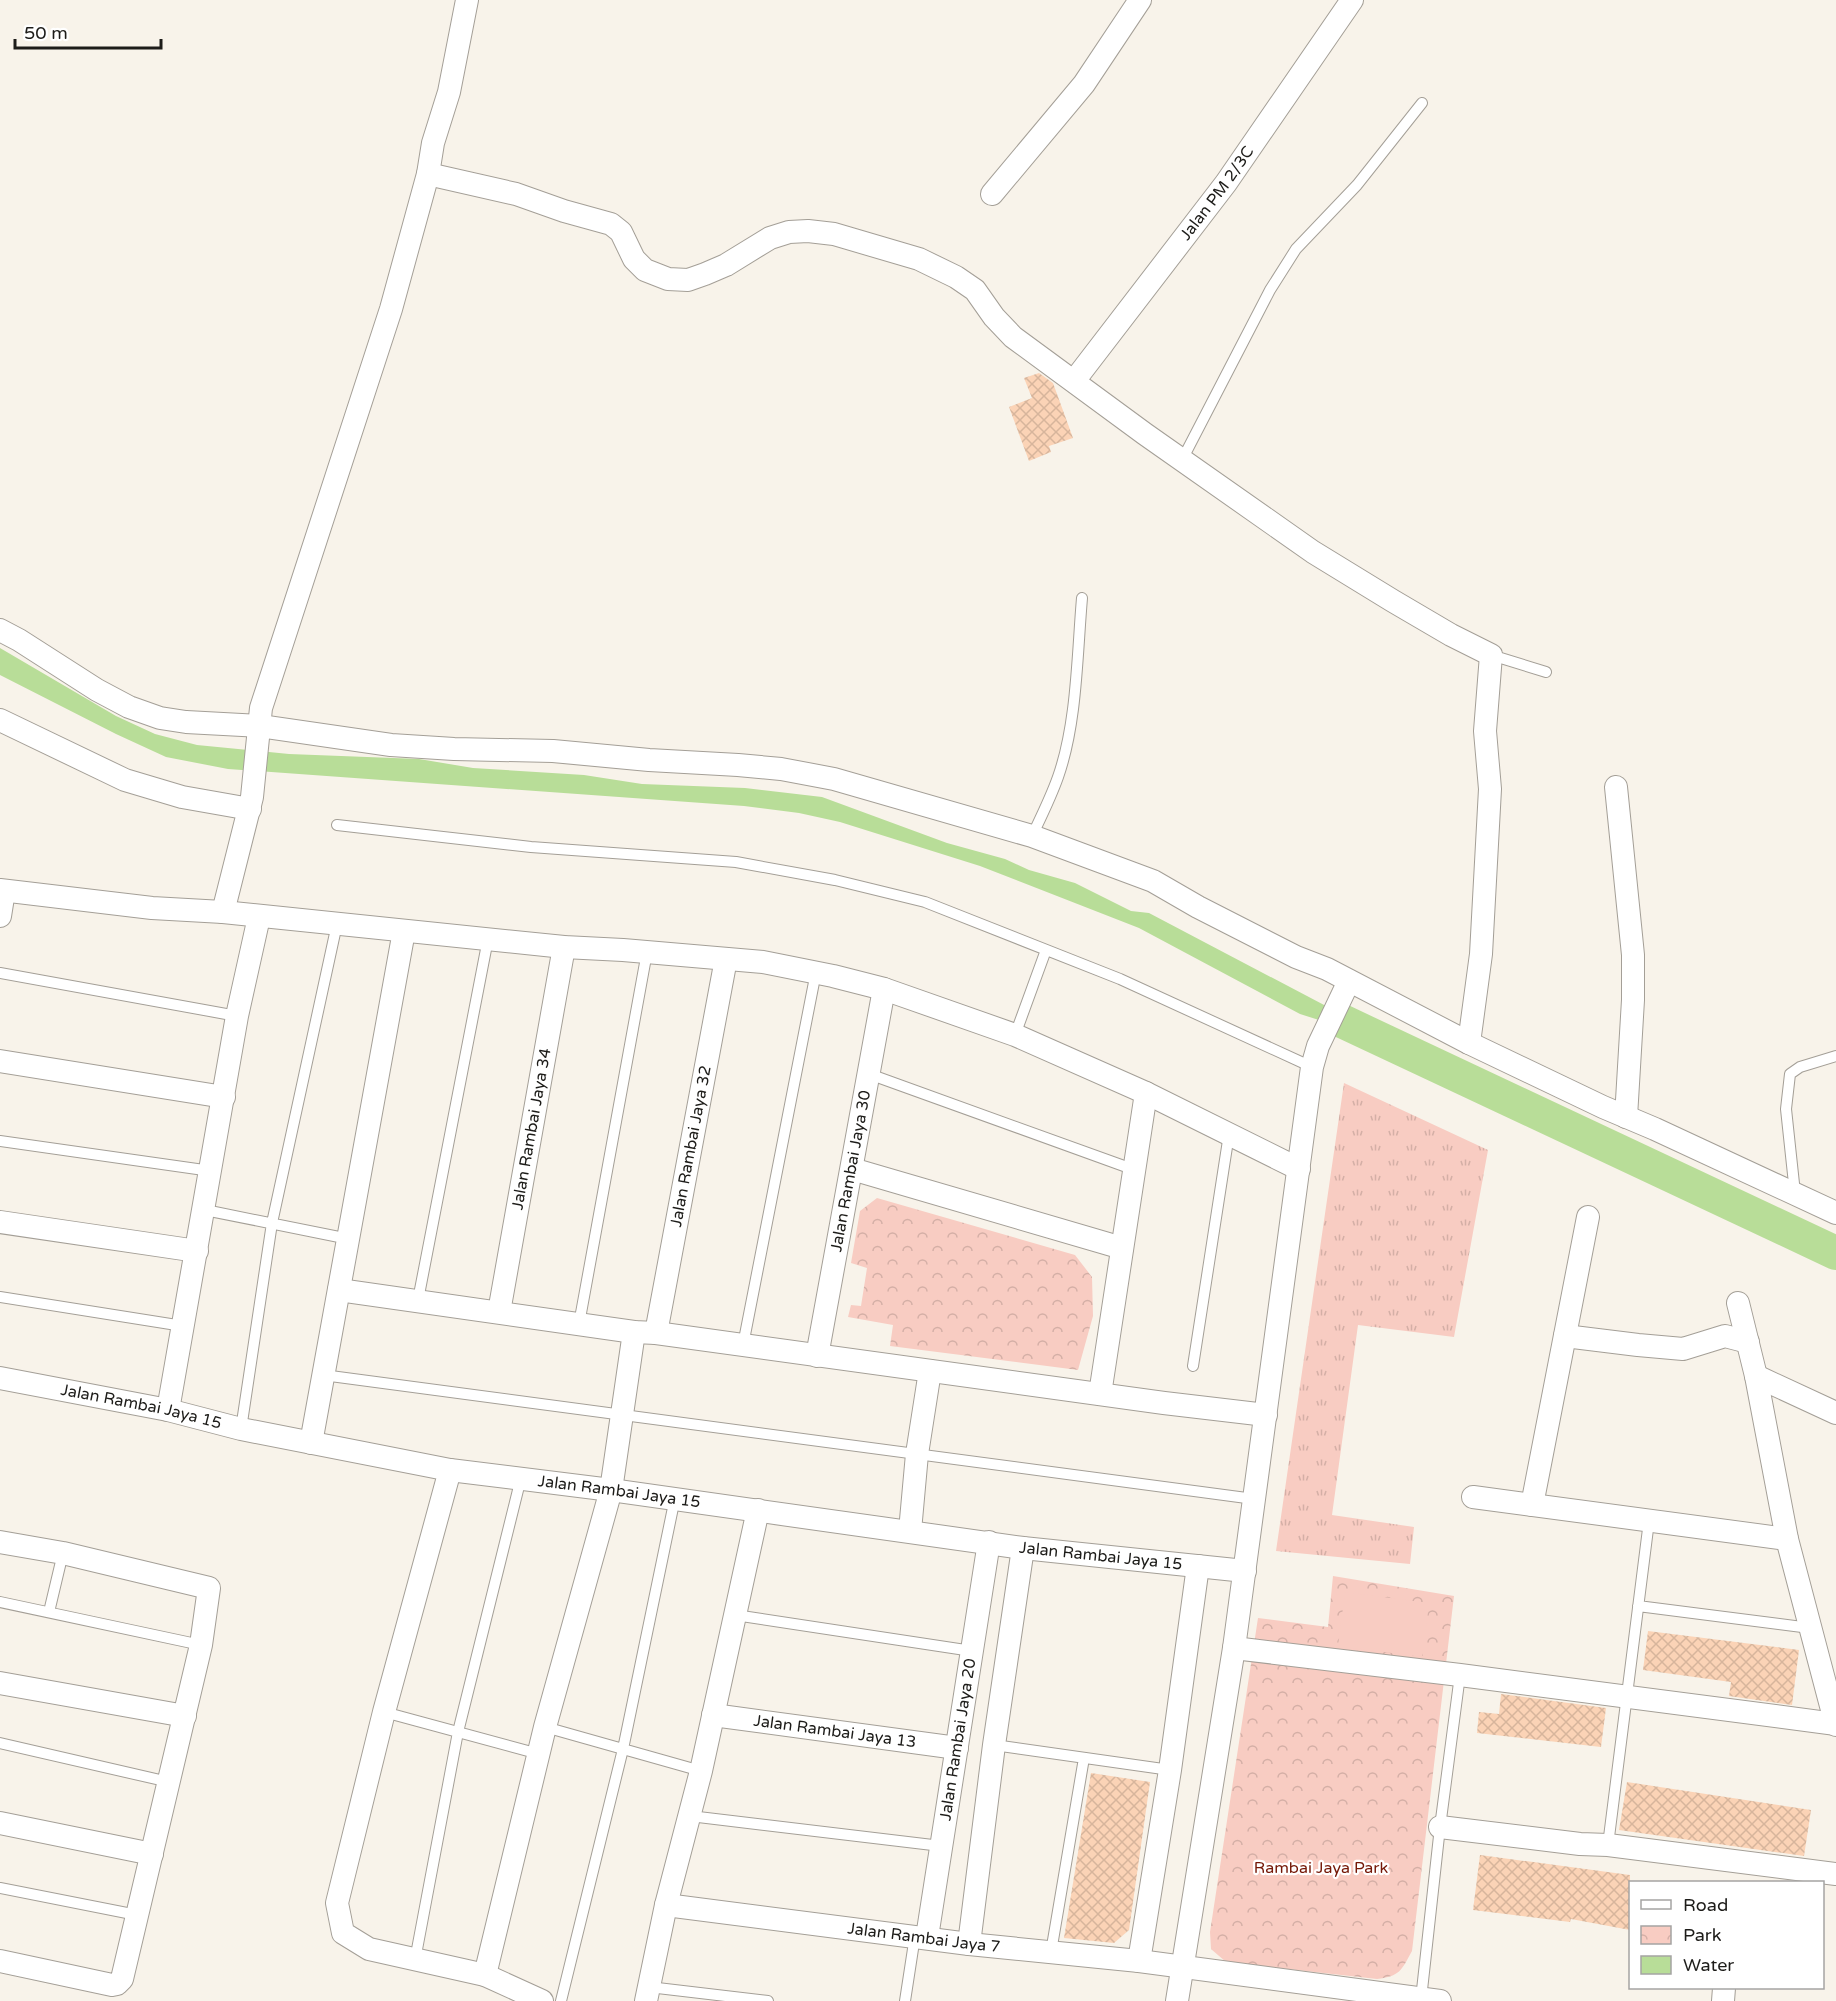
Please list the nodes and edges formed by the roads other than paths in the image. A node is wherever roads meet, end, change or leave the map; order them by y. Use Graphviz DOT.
graph roads {
  1 [pos="467,0"];
  2 [pos="1140,0"];
  3 [pos="1352,0"];
  4 [pos="1422,103"];
  5 [pos="428,174"];
  6 [pos="992,194"];
  7 [pos="1074,381"];
  8 [pos="1182,460"];
  9 [pos="1082,598"];
  10 [pos="0,630"];
  11 [pos="1491,654"];
  12 [pos="1546,672"];
  13 [pos="0,720"];
  14 [pos="259,735"];
  15 [pos="1616,788"];
  16 [pos="251,803"];
  17 [pos="338,825"];
  18 [pos="1032,837"];
  19 [pos="2,890"];
  20 [pos="223,912"];
  21 [pos="0,916"];
  22 [pos="259,917"];
  23 [pos="337,924"];
  24 [pos="404,931"];
  25 [pos="488,939"];
  26 [pos="564,947"];
  27 [pos="1046,950"];
  28 [pos="647,952"];
  29 [pos="726,959"];
  30 [pos="816,972"];
  31 [pos="0,973"];
  32 [pos="884,989"];
  33 [pos="1346,989"];
  34 [pos="237,1016"];
  35 [pos="1015,1035"];
  36 [pos="1469,1043"];
  37 [pos="1836,1056"];
  38 [pos="1315,1057"];
  39 [pos="0,1061"];
  40 [pos="869,1074"];
  41 [pos="1146,1093"];
  42 [pos="224,1097"];
  43 [pos="1626,1117"];
  44 [pos="1229,1134"];
  45 [pos="0,1141"];
  46 [pos="852,1169"];
  47 [pos="1299,1169"];
  48 [pos="1134,1170"];
  49 [pos="211,1171"];
  50 [pos="1795,1194"];
  51 [pos="205,1210"];
  52 [pos="1836,1213"];
  53 [pos="1588,1217"];
  54 [pos="0,1222"];
  55 [pos="272,1223"];
  56 [pos="349,1239"];
  57 [pos="1122,1248"];
  58 [pos="197,1251"];
  59 [pos="339,1290"];
  60 [pos="0,1296"];
  61 [pos="418,1300"];
  62 [pos="1738,1303"];
  63 [pos="499,1312"];
  64 [pos="579,1324"];
  65 [pos="183,1326"];
  66 [pos="645,1333"];
  67 [pos="1565,1336"];
  68 [pos="1748,1342"];
  69 [pos="743,1345"];
  70 [pos="818,1356"];
  71 [pos="1193,1366"];
  72 [pos="930,1371"];
  73 [pos="323,1376"];
  74 [pos="1756,1376"];
  75 [pos="0,1378"];
  76 [pos="1100,1394"];
  77 [pos="168,1410"];
  78 [pos="1836,1413"];
  79 [pos="623,1414"];
  80 [pos="1266,1415"];
  81 [pos="241,1429"];
  82 [pos="311,1443"];
  83 [pos="917,1454"];
  84 [pos="450,1470"];
  85 [pos="521,1478"];
  86 [pos="611,1490"];
  87 [pos="1473,1497"];
  88 [pos="675,1498"];
  89 [pos="1254,1499"];
  90 [pos="1532,1505"];
  91 [pos="758,1510"];
  92 [pos="1649,1521"];
  93 [pos="910,1532"];
  94 [pos="1787,1539"];
  95 [pos="0,1542"];
  96 [pos="989,1542"];
  97 [pos="1023,1548"];
  98 [pos="63,1553"];
  99 [pos="1198,1566"];
  100 [pos="1245,1571"];
  101 [pos="0,1602"];
  102 [pos="1638,1606"];
  103 [pos="49,1612"];
  104 [pos="735,1616"];
  105 [pos="1811,1628"];
  106 [pos="201,1645"];
  107 [pos="1234,1648"];
  108 [pos="972,1651"];
  109 [pos="1460,1675"];
  110 [pos="0,1683"];
  111 [pos="1626,1697"];
  112 [pos="384,1712"];
  113 [pos="713,1715"];
  114 [pos="185,1716"];
  115 [pos="1836,1725"];
  116 [pos="545,1727"];
  117 [pos="458,1732"];
  118 [pos="0,1743"];
  119 [pos="994,1745"];
  120 [pos="957,1748"];
  121 [pos="623,1749"];
  122 [pos="539,1754"];
  123 [pos="1084,1758"];
  124 [pos="1170,1770"];
  125 [pos="701,1771"];
  126 [pos="169,1782"];
  127 [pos="690,1816"];
  128 [pos="0,1823"];
  129 [pos="1440,1827"];
  130 [pos="1608,1845"];
  131 [pos="941,1846"];
  132 [pos="152,1854"];
  133 [pos="1740,1873"];
  134 [pos="1836,1874"];
  135 [pos="0,1888"];
  136 [pos="666,1905"];
  137 [pos="137,1915"];
  138 [pos="921,1936"];
  139 [pos="969,1944"];
  140 [pos="1051,1952"];
  141 [pos="415,1960"];
  142 [pos="0,1961"];
  143 [pos="1139,1961"];
  144 [pos="1182,1967"];
  145 [pos="485,1975"];
  146 [pos="647,1994"];
  147 [pos="1427,2000"];
  148 [pos="542,2001"];
  149 [pos="561,2001"];
  150 [pos="768,2001"];
  151 [pos="905,2001"];
  152 [pos="1177,2001"];
  1 -- 5 [label="street"];
  2 -- 6 [label="street"];
  3 -- 7 [label="street, Jalan PM 2/3C"];
  4 -- 8 [label="lane"];
  5 -- 7 [label="street"];
  5 -- 14 [label="street"];
  7 -- 8 [label="street"];
  8 -- 11 [label="street"];
  9 -- 18 [label="lane"];
  10 -- 14 [label="street"];
  11 -- 12 [label="lane"];
  11 -- 36 [label="street"];
  13 -- 16 [label="street"];
  14 -- 16 [label="street"];
  14 -- 18 [label="street"];
  15 -- 43 [label="street"];
  16 -- 20 [label="street"];
  17 -- 27 [label="lane"];
  18 -- 33 [label="street"];
  19 -- 20 [label="street"];
  19 -- 21 [label="street"];
  20 -- 22 [label="street"];
  22 -- 23 [label="street"];
  22 -- 34 [label="street"];
  23 -- 24 [label="street"];
  23 -- 55 [label="lane"];
  24 -- 25 [label="street"];
  24 -- 56 [label="street"];
  25 -- 26 [label="street"];
  25 -- 61 [label="lane"];
  26 -- 28 [label="street"];
  26 -- 63 [label="street, Jalan Rambai Jaya 34"];
  27 -- 35 [label="lane"];
  27 -- 38 [label="lane"];
  28 -- 29 [label="street"];
  28 -- 64 [label="lane"];
  29 -- 30 [label="street"];
  29 -- 66 [label="street, Jalan Rambai Jaya 32"];
  30 -- 32 [label="street"];
  30 -- 69 [label="lane"];
  31 -- 34 [label="lane"];
  32 -- 35 [label="street"];
  32 -- 40 [label="street, Jalan Rambai Jaya 30"];
  33 -- 36 [label="street"];
  33 -- 38 [label="street"];
  34 -- 42 [label="street"];
  35 -- 41 [label="street"];
  36 -- 43 [label="street"];
  37 -- 50 [label="lane"];
  38 -- 47 [label="street"];
  39 -- 42 [label="street"];
  40 -- 46 [label="street, Jalan Rambai Jaya 30"];
  40 -- 48 [label="lane"];
  41 -- 44 [label="street"];
  41 -- 48 [label="street"];
  42 -- 49 [label="street"];
  43 -- 50 [label="street"];
  44 -- 47 [label="street"];
  44 -- 71 [label="lane"];
  45 -- 49 [label="lane"];
  46 -- 57 [label="street"];
  46 -- 70 [label="street, Jalan Rambai Jaya 30"];
  47 -- 80 [label="street"];
  48 -- 57 [label="street"];
  49 -- 51 [label="street"];
  50 -- 52 [label="street"];
  51 -- 55 [label="lane"];
  51 -- 58 [label="street"];
  53 -- 67 [label="street"];
  54 -- 58 [label="street"];
  55 -- 56 [label="lane"];
  55 -- 81 [label="lane"];
  56 -- 59 [label="street"];
  57 -- 76 [label="street"];
  58 -- 65 [label="street"];
  59 -- 61 [label="street"];
  59 -- 73 [label="street"];
  60 -- 65 [label="lane"];
  61 -- 63 [label="street"];
  62 -- 68 [label="street"];
  63 -- 64 [label="street"];
  64 -- 66 [label="street"];
  65 -- 77 [label="street"];
  66 -- 69 [label="street"];
  66 -- 79 [label="street, Jalan Rambai Jaya 32"];
  67 -- 68 [label="street"];
  67 -- 90 [label="street"];
  68 -- 74 [label="street"];
  69 -- 70 [label="street"];
  70 -- 72 [label="street"];
  72 -- 76 [label="street"];
  72 -- 83 [label="street"];
  73 -- 79 [label="lane"];
  73 -- 82 [label="street"];
  74 -- 78 [label="street"];
  74 -- 94 [label="street"];
  75 -- 77 [label="street, Jalan Rambai Jaya 15"];
  76 -- 80 [label="street"];
  77 -- 81 [label="street, Jalan Rambai Jaya 15"];
  79 -- 83 [label="lane"];
  79 -- 86 [label="street, Jalan Rambai Jaya 32"];
  80 -- 89 [label="street"];
  81 -- 82 [label="street, Jalan Rambai Jaya 15"];
  82 -- 84 [label="street, Jalan Rambai Jaya 15"];
  83 -- 89 [label="lane"];
  83 -- 93 [label="street"];
  84 -- 85 [label="street, Jalan Rambai Jaya 15"];
  84 -- 112 [label="street"];
  85 -- 86 [label="street, Jalan Rambai Jaya 15"];
  85 -- 117 [label="lane"];
  86 -- 88 [label="street, Jalan Rambai Jaya 15"];
  86 -- 116 [label="street, Jalan Rambai Jaya 32"];
  87 -- 90 [label="street"];
  88 -- 91 [label="street, Jalan Rambai Jaya 15"];
  88 -- 121 [label="lane"];
  89 -- 100 [label="street"];
  90 -- 92 [label="street"];
  91 -- 93 [label="street, Jalan Rambai Jaya 15"];
  91 -- 104 [label="street"];
  92 -- 94 [label="street"];
  92 -- 102 [label="lane"];
  93 -- 96 [label="street, Jalan Rambai Jaya 15"];
  94 -- 105 [label="street"];
  95 -- 98 [label="street"];
  96 -- 97 [label="street, Jalan Rambai Jaya 15"];
  96 -- 108 [label="street, Jalan Rambai Jaya 20"];
  97 -- 99 [label="street, Jalan Rambai Jaya 15"];
  97 -- 119 [label="street"];
  98 -- 103 [label="lane"];
  98 -- 106 [label="street"];
  99 -- 100 [label="street, Jalan Rambai Jaya 15"];
  99 -- 124 [label="street"];
  100 -- 107 [label="street"];
  101 -- 103 [label="lane"];
  102 -- 105 [label="lane"];
  102 -- 111 [label="lane"];
  103 -- 106 [label="lane"];
  104 -- 108 [label="lane"];
  104 -- 113 [label="street"];
  105 -- 115 [label="street"];
  106 -- 114 [label="street"];
  107 -- 109 [label="street"];
  107 -- 144 [label="street"];
  108 -- 120 [label="street, Jalan Rambai Jaya 20"];
  109 -- 111 [label="street"];
  109 -- 129 [label="lane"];
  110 -- 114 [label="street"];
  111 -- 115 [label="street"];
  111 -- 130 [label="lane"];
  112 -- 117 [label="lane"];
  112 -- 141 [label="street"];
  113 -- 120 [label="street, Jalan Rambai Jaya 13"];
  113 -- 125 [label="street"];
  114 -- 126 [label="street"];
  116 -- 121 [label="lane"];
  116 -- 122 [label="street, Jalan Rambai Jaya 32"];
  117 -- 122 [label="lane"];
  117 -- 141 [label="lane"];
  118 -- 126 [label="lane"];
  119 -- 123 [label="lane"];
  119 -- 139 [label="street"];
  120 -- 131 [label="street, Jalan Rambai Jaya 20"];
  121 -- 125 [label="lane"];
  121 -- 149 [label="lane"];
  122 -- 145 [label="street, Jalan Rambai Jaya 32"];
  123 -- 124 [label="lane"];
  123 -- 140 [label="lane"];
  124 -- 143 [label="street"];
  125 -- 127 [label="street"];
  126 -- 132 [label="street"];
  127 -- 131 [label="lane"];
  127 -- 136 [label="street"];
  128 -- 132 [label="street"];
  129 -- 130 [label="street"];
  129 -- 147 [label="lane"];
  130 -- 133 [label="street"];
  131 -- 138 [label="street, Jalan Rambai Jaya 20"];
  132 -- 137 [label="street"];
  133 -- 134 [label="street"];
  135 -- 137 [label="lane"];
  136 -- 138 [label="street, Jalan Rambai Jaya 7"];
  136 -- 146 [label="street"];
  137 -- 142 [label="street"];
  138 -- 139 [label="street, Jalan Rambai Jaya 7"];
  138 -- 151 [label="lane"];
  139 -- 140 [label="street, Jalan Rambai Jaya 7"];
  140 -- 143 [label="street, Jalan Rambai Jaya 7"];
  141 -- 145 [label="street"];
  143 -- 144 [label="street, Jalan Rambai Jaya 7"];
  144 -- 147 [label="street, Jalan Rambai Jaya 7"];
  144 -- 152 [label="street"];
  145 -- 148 [label="street"];
  146 -- 150 [label="lane"];
}
